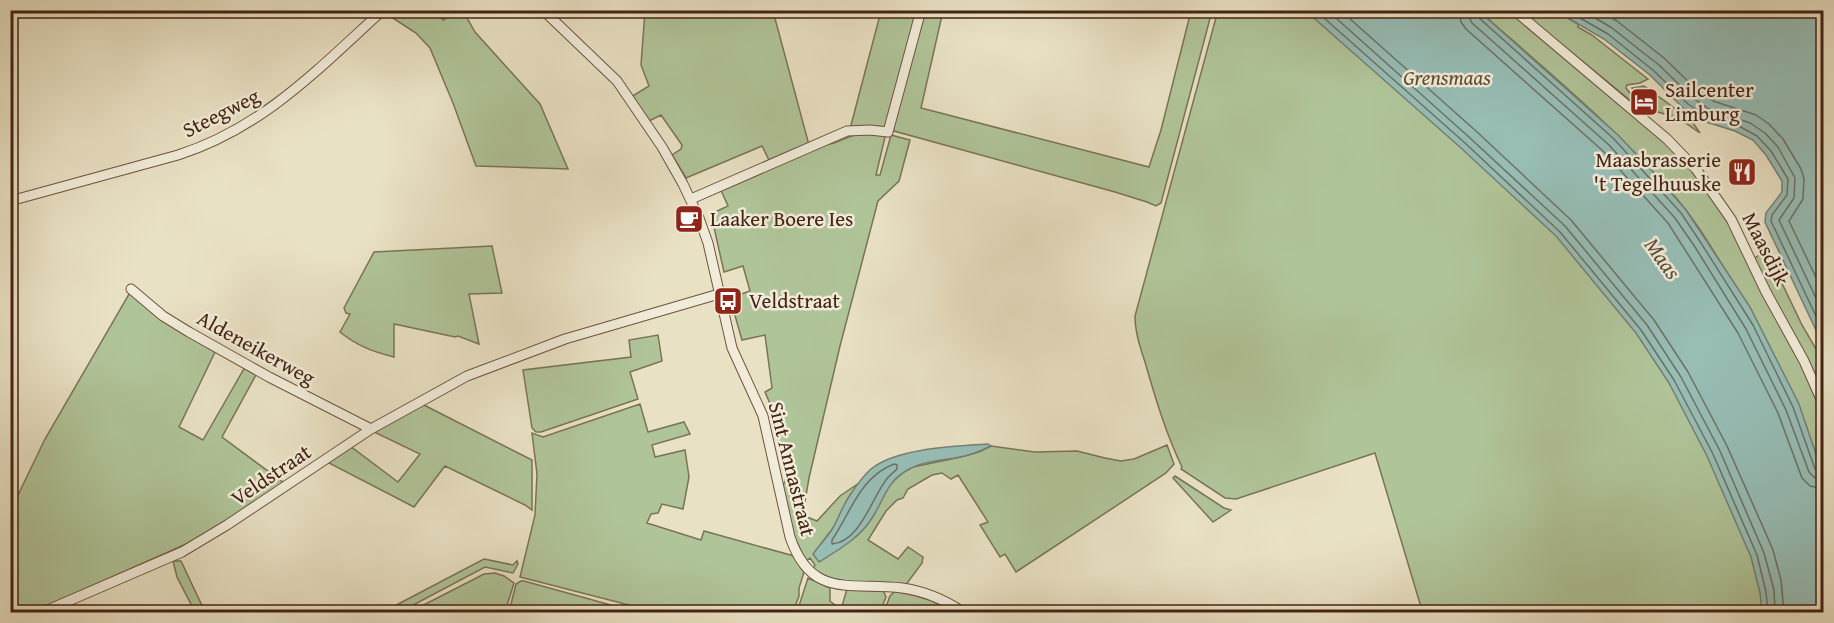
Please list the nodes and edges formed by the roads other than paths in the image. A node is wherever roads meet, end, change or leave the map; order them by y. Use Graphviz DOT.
graph roads {
  1 [pos="383,10"];
  2 [pos="543,10"];
  3 [pos="921,10"];
  4 [pos="1514,10"];
  5 [pos="691,199"];
  6 [pos="10,201"];
  7 [pos="131,289"];
  8 [pos="719,294"];
  9 [pos="1824,405"];
  10 [pos="371,429"];
  11 [pos="43,612"];
  12 [pos="963,612"];
  1 -- 6 [label="street, Steegweg"];
  2 -- 5 [label="street, Sint Annastraat"];
  3 -- 5 [label="street"];
  4 -- 9 [label="street, Maasdijk"];
  5 -- 8 [label="street, Sint Annastraat"];
  7 -- 10 [label="street, Aldeneikerweg"];
  8 -- 10 [label="street, Veldstraat"];
  8 -- 12 [label="street, Sint Annastraat"];
  10 -- 11 [label="street, Veldstraat"];
}
